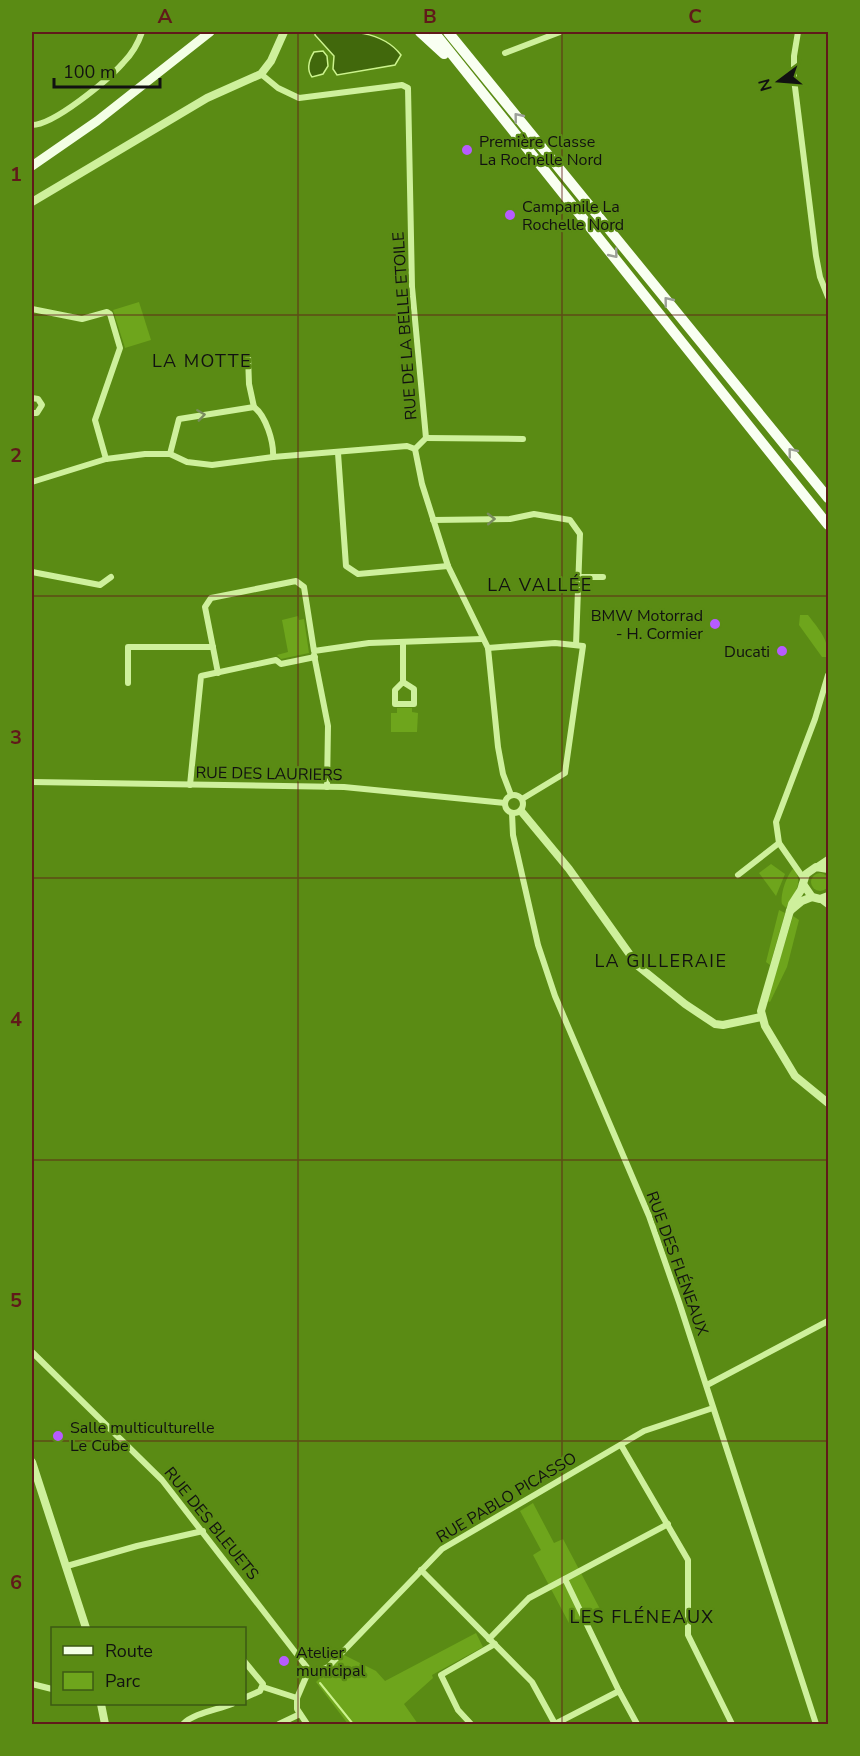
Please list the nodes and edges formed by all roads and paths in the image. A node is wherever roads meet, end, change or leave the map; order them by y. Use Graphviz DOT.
graph roads {
  1 [pos="142,32"];
  2 [pos="208,32"];
  3 [pos="278,32"];
  4 [pos="284,32"];
  5 [pos="420,32"];
  6 [pos="434,32"];
  7 [pos="448,32"];
  8 [pos="458,32"];
  9 [pos="560,32"];
  10 [pos="798,32"];
  11 [pos="276,52"];
  12 [pos="505,53"];
  13 [pos="261,74"];
  14 [pos="497,92"];
  15 [pos="484,95"];
  16 [pos="32,125"];
  17 [pos="32,166"];
  18 [pos="32,202"];
  19 [pos="828,297"];
  20 [pos="651,300"];
  21 [pos="32,309"];
  22 [pos="248,356"];
  23 [pos="32,398"];
  24 [pos="254,407"];
  25 [pos="32,413"];
  26 [pos="426,438"];
  27 [pos="523,439"];
  28 [pos="415,449"];
  29 [pos="338,453"];
  30 [pos="170,454"];
  31 [pos="273,457"];
  32 [pos="106,459"];
  33 [pos="32,482"];
  34 [pos="828,498"];
  35 [pos="828,514"];
  36 [pos="433,520"];
  37 [pos="828,525"];
  38 [pos="448,566"];
  39 [pos="32,572"];
  40 [pos="111,577"];
  41 [pos="579,577"];
  42 [pos="603,577"];
  43 [pos="482,639"];
  44 [pos="403,643"];
  45 [pos="576,645"];
  46 [pos="213,647"];
  47 [pos="488,648"];
  48 [pos="314,654"];
  49 [pos="218,673"];
  50 [pos="828,675"];
  51 [pos="128,682"];
  52 [pos="403,682"];
  53 [pos="32,782"];
  54 [pos="190,785"];
  55 [pos="327,786"];
  56 [pos="511,795"];
  57 [pos="522,799"];
  58 [pos="505,803"];
  59 [pos="521,810"];
  60 [pos="512,813"];
  61 [pos="780,843"];
  62 [pos="828,860"];
  63 [pos="795,862"];
  64 [pos="815,867"];
  65 [pos="828,869"];
  66 [pos="738,874"];
  67 [pos="804,881"];
  68 [pos="828,896"];
  69 [pos="816,898"];
  70 [pos="828,905"];
  71 [pos="789,912"];
  72 [pos="761,1017"];
  73 [pos="828,1102"];
  74 [pos="828,1321"];
  75 [pos="32,1352"];
  76 [pos="707,1385"];
  77 [pos="713,1408"];
  78 [pos="621,1445"];
  79 [pos="32,1462"];
  80 [pos="668,1524"];
  81 [pos="203,1531"];
  82 [pos="67,1566"];
  83 [pos="421,1569"];
  84 [pos="565,1579"];
  85 [pos="85,1627"];
  86 [pos="489,1639"];
  87 [pos="495,1644"];
  88 [pos="246,1663"];
  89 [pos="309,1670"];
  90 [pos="32,1684"];
  91 [pos="263,1687"];
  92 [pos="51,1689"];
  93 [pos="619,1691"];
  94 [pos="246,1697"];
  95 [pos="297,1698"];
  96 [pos="101,1705"];
  97 [pos="230,1705"];
  98 [pos="300,1714"];
  99 [pos="105,1725"];
  100 [pos="183,1725"];
  101 [pos="279,1725"];
  102 [pos="307,1725"];
  103 [pos="471,1725"];
  104 [pos="555,1725"];
  105 [pos="637,1725"];
  106 [pos="732,1725"];
  107 [pos="816,1725"];
  1 -- 16 [label="street"];
  2 -- 17 [label="main road"];
  3 -- 11 [label="street"];
  4 -- 11 [label="street"];
  5 -- 15 [label="highway"];
  6 -- 15 [label="highway"];
  7 -- 14 [label="highway"];
  8 -- 14 [label="highway"];
  9 -- 12 [label="street"];
  10 -- 19 [label="street"];
  11 -- 13 [label="street"];
  13 -- 18 [label="street"];
  13 -- 26 [label="street, RUE DE LA BELLE ETOILE"];
  34 -- 14 [label="highway, one-way"];
  15 -- 20 [label="highway, one-way"];
  20 -- 35 [label="highway"];
  20 -- 37 [label="highway"];
  21 -- 32 [label="street"];
  22 -- 24 [label="street"];
  23 -- 25 [label="street"];
  30 -- 24 [label="street, one-way"];
  24 -- 31 [label="street"];
  26 -- 27 [label="street"];
  26 -- 28 [label="street, RUE DE LA BELLE ETOILE"];
  28 -- 29 [label="street"];
  28 -- 36 [label="street"];
  29 -- 31 [label="street"];
  29 -- 38 [label="street"];
  30 -- 31 [label="street"];
  30 -- 32 [label="street"];
  32 -- 33 [label="street"];
  36 -- 38 [label="street"];
  36 -- 41 [label="street, one-way"];
  38 -- 43 [label="street"];
  39 -- 40 [label="street"];
  41 -- 42 [label="street"];
  41 -- 45 [label="street"];
  43 -- 44 [label="street"];
  43 -- 47 [label="street"];
  44 -- 48 [label="street"];
  44 -- 52 [label="street"];
  45 -- 47 [label="street"];
  45 -- 57 [label="street"];
  46 -- 48 [label="street"];
  46 -- 49 [label="street"];
  46 -- 51 [label="street"];
  47 -- 56 [label="street"];
  48 -- 49 [label="street"];
  48 -- 55 [label="street"];
  49 -- 54 [label="street"];
  50 -- 61 [label="street"];
  53 -- 54 [label="street, RUE DES LAURIERS"];
  54 -- 55 [label="street, RUE DES LAURIERS"];
  55 -- 58 [label="street, RUE DES LAURIERS"];
  56 -- 57 [label="street"];
  56 -- 58 [label="street"];
  57 -- 59 [label="street"];
  58 -- 60 [label="street"];
  59 -- 60 [label="street"];
  59 -- 72 [label="street"];
  60 -- 76 [label="street, RUE DES FLÉNEAUX"];
  61 -- 63 [label="street"];
  61 -- 66 [label="street"];
  62 -- 64 [label="street"];
  63 -- 64 [label="street"];
  63 -- 67 [label="street"];
  64 -- 65 [label="street"];
  64 -- 67 [label="street"];
  67 -- 69 [label="street"];
  67 -- 71 [label="street"];
  68 -- 69 [label="street"];
  69 -- 70 [label="street"];
  69 -- 71 [label="street"];
  71 -- 72 [label="street"];
  72 -- 73 [label="street"];
  74 -- 76 [label="street"];
  75 -- 81 [label="street, RUE DES BLEUETS"];
  76 -- 77 [label="street, RUE DES FLÉNEAUX"];
  77 -- 78 [label="street, RUE PABLO PICASSO"];
  77 -- 107 [label="street, RUE DES FLÉNEAUX"];
  78 -- 80 [label="street"];
  78 -- 83 [label="street, RUE PABLO PICASSO"];
  79 -- 82 [label="street"];
  80 -- 84 [label="street"];
  80 -- 106 [label="street"];
  81 -- 82 [label="street"];
  81 -- 89 [label="street, RUE DES BLEUETS"];
  82 -- 85 [label="street"];
  83 -- 86 [label="street"];
  83 -- 89 [label="street, RUE PABLO PICASSO"];
  84 -- 86 [label="street"];
  84 -- 93 [label="street"];
  86 -- 87 [label="street"];
  87 -- 103 [label="street"];
  87 -- 104 [label="street"];
  88 -- 91 [label="street"];
  89 -- 95 [label="street"];
  90 -- 92 [label="street"];
  91 -- 94 [label="street"];
  91 -- 95 [label="street"];
  93 -- 104 [label="street"];
  93 -- 105 [label="street"];
  95 -- 98 [label="street"];
  96 -- 99 [label="street"];
  97 -- 100 [label="street"];
  98 -- 101 [label="street"];
  98 -- 102 [label="street"];
}
